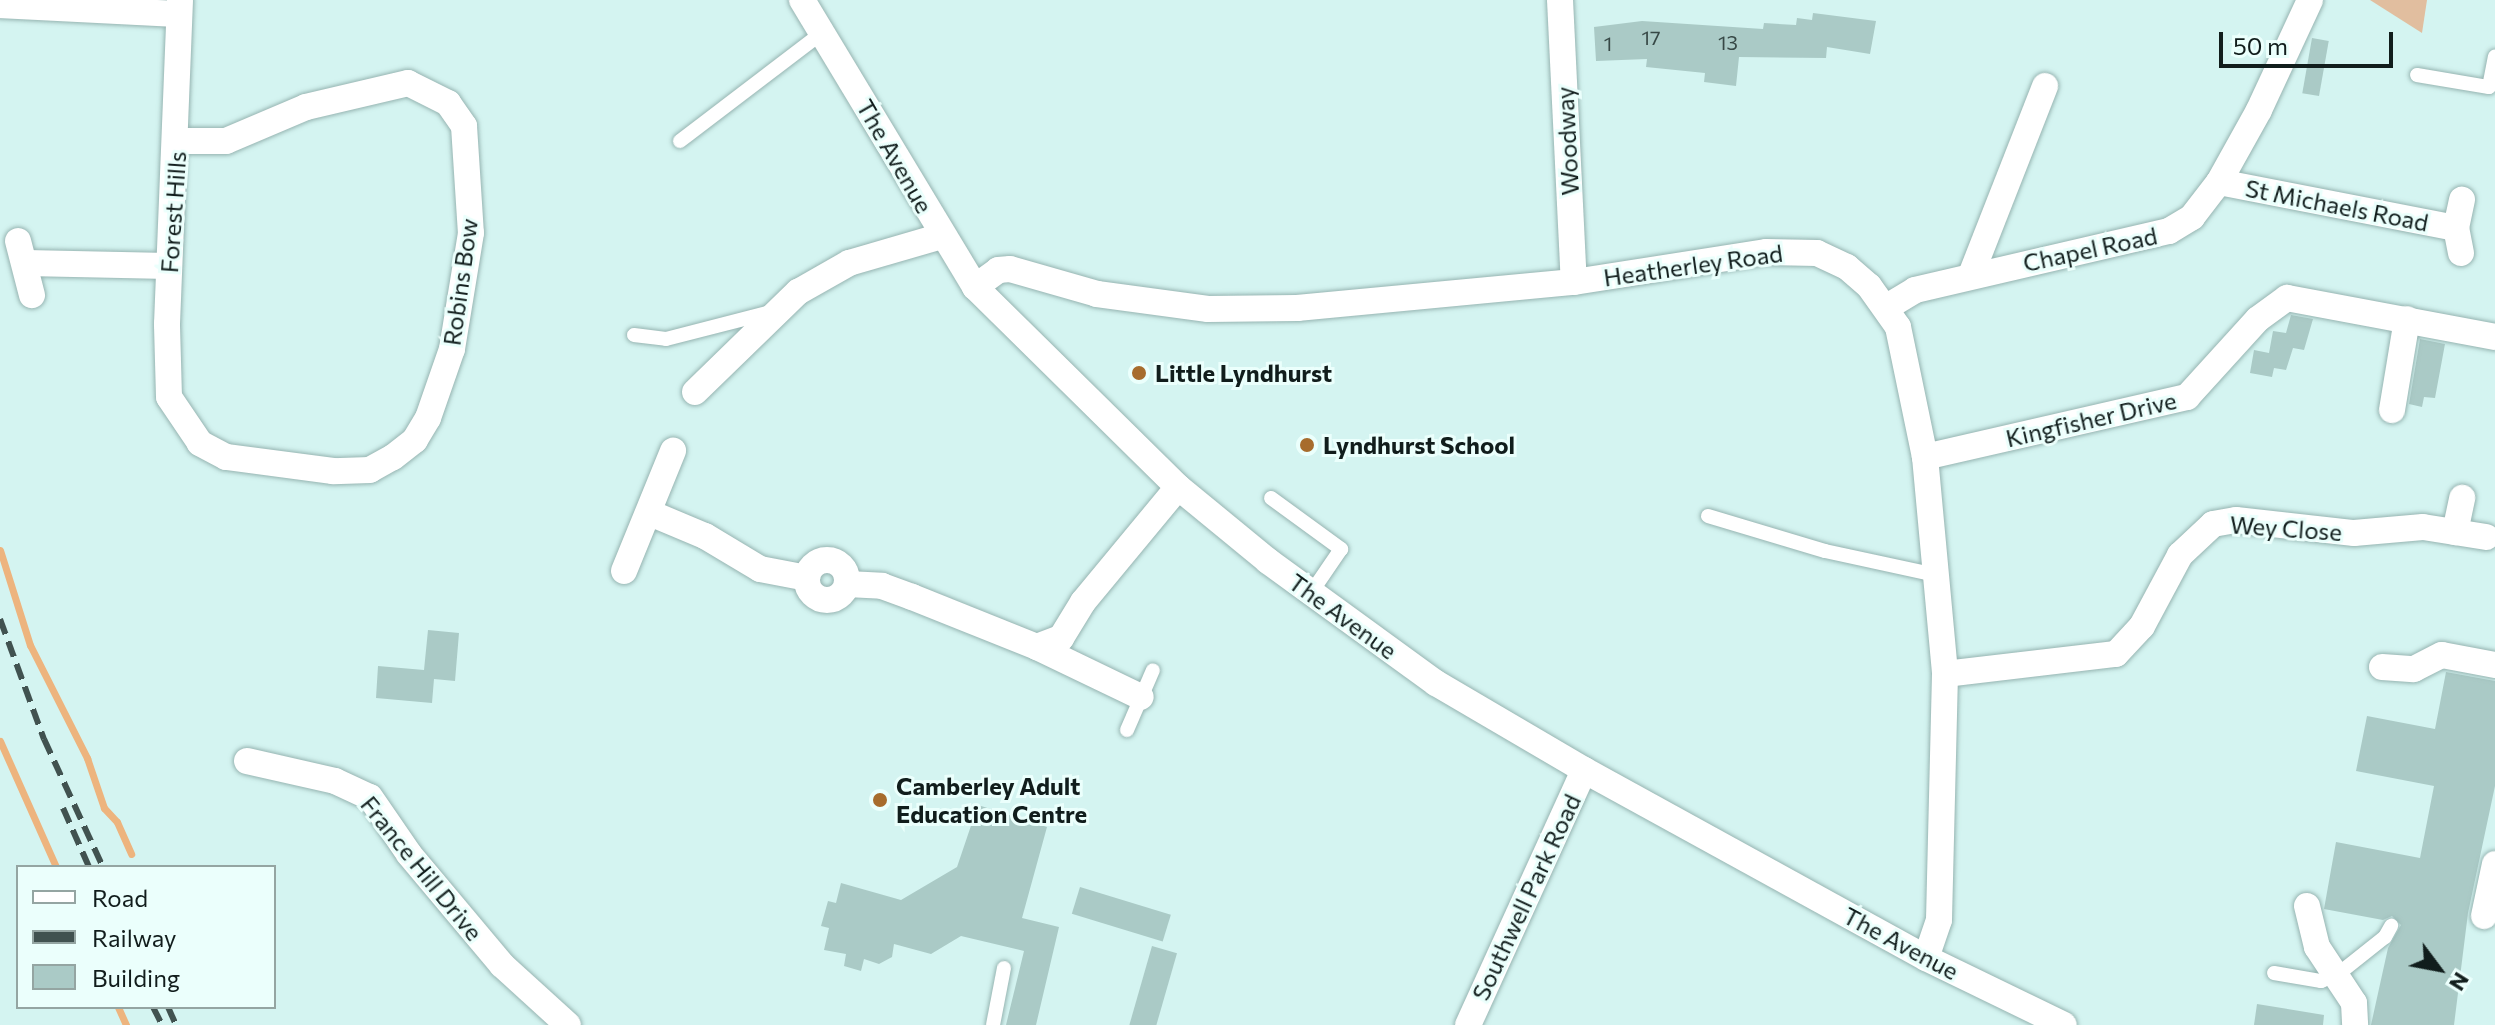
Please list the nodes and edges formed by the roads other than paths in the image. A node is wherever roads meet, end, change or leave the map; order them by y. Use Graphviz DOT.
graph roads {
  1 [pos="802,0"];
  2 [pos="1560,0"];
  3 [pos="2310,0"];
  4 [pos="0,5"];
  5 [pos="179,7"];
  6 [pos="823,32"];
  7 [pos="2495,57"];
  8 [pos="2417,75"];
  9 [pos="2045,86"];
  10 [pos="178,141"];
  11 [pos="680,141"];
  12 [pos="2219,182"];
  13 [pos="2462,200"];
  14 [pos="942,236"];
  15 [pos="169,266"];
  16 [pos="1971,275"];
  17 [pos="1574,282"];
  18 [pos="975,287"];
  19 [pos="32,295"];
  20 [pos="1887,307"];
  21 [pos="775,311"];
  22 [pos="2407,319"];
  23 [pos="634,335"];
  24 [pos="2495,337"];
  25 [pos="695,392"];
  26 [pos="2392,410"];
  27 [pos="183,420"];
  28 [pos="673,451"];
  29 [pos="1925,457"];
  30 [pos="1178,487"];
  31 [pos="1271,498"];
  32 [pos="2462,498"];
  33 [pos="650,513"];
  34 [pos="1708,516"];
  35 [pos="2455,532"];
  36 [pos="2486,537"];
  37 [pos="624,571"];
  38 [pos="1936,575"];
  39 [pos="1311,593"];
  40 [pos="1037,647"];
  41 [pos="2495,665"];
  42 [pos="2382,667"];
  43 [pos="1153,670"];
  44 [pos="1945,674"];
  45 [pos="1141,697"];
  46 [pos="1127,730"];
  47 [pos="247,761"];
  48 [pos="1584,770"];
  49 [pos="2495,864"];
  50 [pos="2307,906"];
  51 [pos="2484,916"];
  52 [pos="2391,926"];
  53 [pos="1926,958"];
  54 [pos="1004,968"];
  55 [pos="2274,973"];
  56 [pos="2337,975"];
  57 [pos="568,1025"];
  58 [pos="993,1025"];
  59 [pos="1468,1025"];
  60 [pos="2064,1025"];
  61 [pos="2355,1025"];
  1 -- 6 [label="street, The Avenue"];
  2 -- 17 [label="street, Woodway"];
  3 -- 12 [label="street, Chapel Road"];
  4 -- 5 [label="street"];
  5 -- 10 [label="street, Forest Hills"];
  6 -- 11 [label="lane"];
  6 -- 14 [label="street, The Avenue"];
  7 -- 8 [label="lane"];
  9 -- 16 [label="street"];
  10 -- 15 [label="street, Forest Hills"];
  10 -- 27 [label="street, Robins Bow"];
  12 -- 13 [label="street, St Michaels Road"];
  12 -- 16 [label="street, Chapel Road"];
  14 -- 18 [label="street, The Avenue"];
  14 -- 21 [label="street"];
  15 -- 19 [label="street"];
  15 -- 27 [label="street, Forest Hills"];
  16 -- 20 [label="street, Chapel Road"];
  17 -- 18 [label="street, Heatherley Road"];
  17 -- 20 [label="street, Heatherley Road"];
  18 -- 30 [label="street, The Avenue"];
  20 -- 29 [label="street, Heatherley Road"];
  21 -- 23 [label="lane"];
  21 -- 25 [label="street"];
  22 -- 24 [label="street, Kingfisher Drive"];
  22 -- 26 [label="street"];
  22 -- 29 [label="street, Kingfisher Drive"];
  28 -- 33 [label="street"];
  29 -- 38 [label="street, Heatherley Road"];
  30 -- 39 [label="street, The Avenue"];
  30 -- 40 [label="street"];
  31 -- 39 [label="lane"];
  32 -- 35 [label="street"];
  33 -- 37 [label="street"];
  33 -- 40 [label="street"];
  34 -- 38 [label="lane"];
  35 -- 36 [label="street, Wey Close"];
  35 -- 44 [label="street, Wey Close"];
  38 -- 44 [label="street, Heatherley Road"];
  39 -- 48 [label="street, The Avenue"];
  40 -- 45 [label="street"];
  41 -- 42 [label="street"];
  43 -- 45 [label="lane"];
  44 -- 53 [label="street, Heatherley Road"];
  45 -- 46 [label="lane"];
  47 -- 57 [label="street, France Hill Drive"];
  48 -- 53 [label="street, The Avenue"];
  48 -- 59 [label="street, Southwell Park Road"];
  49 -- 51 [label="street"];
  50 -- 56 [label="street"];
  52 -- 56 [label="lane"];
  53 -- 60 [label="street, The Avenue"];
  54 -- 58 [label="lane"];
  55 -- 56 [label="lane"];
  56 -- 61 [label="street"];
}
